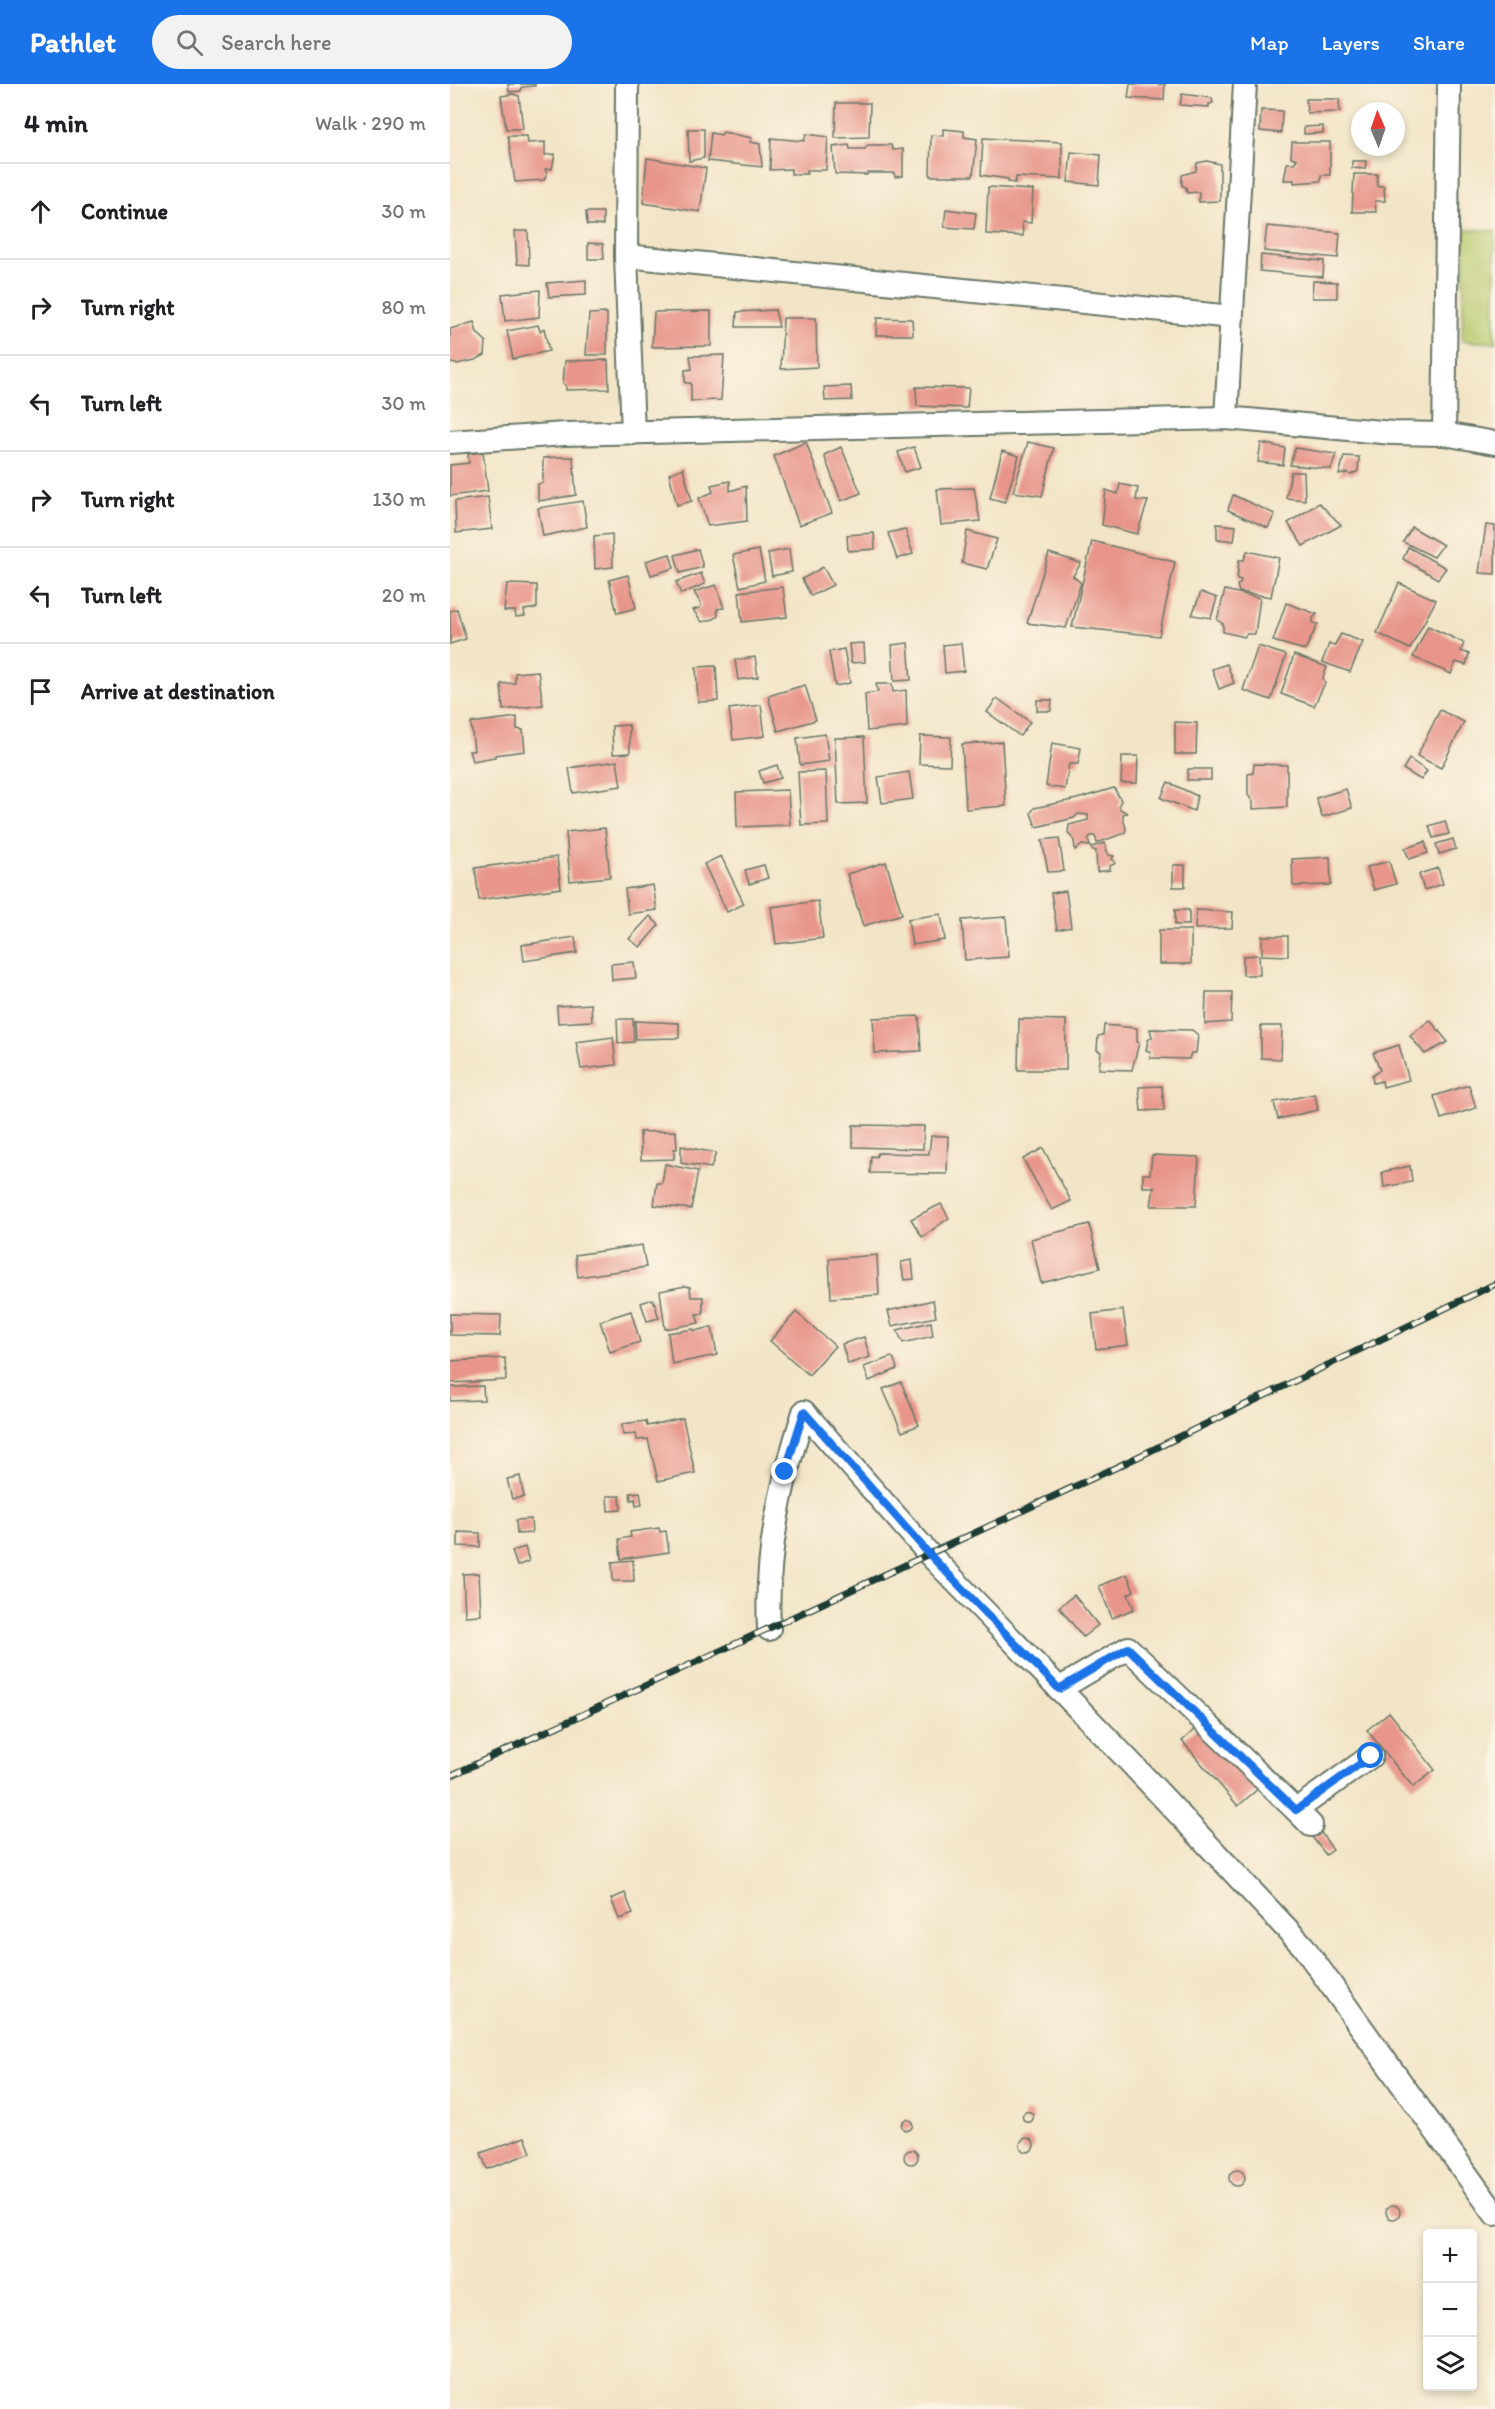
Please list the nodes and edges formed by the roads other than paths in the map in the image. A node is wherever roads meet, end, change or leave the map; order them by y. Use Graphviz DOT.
graph roads {
  1 [pos="627,84"];
  2 [pos="1245,84"];
  3 [pos="1449,84"];
  4 [pos="626,256"];
  5 [pos="1232,317"];
  6 [pos="1226,418"];
  7 [pos="633,433"];
  8 [pos="1444,434"];
  9 [pos="450,442"];
  10 [pos="1495,442"];
  11 [pos="769,1629"];
  12 [pos="1059,1689"];
  13 [pos="1371,1756"];
  14 [pos="1495,2214"];
  1 -- 4 [label="street"];
  2 -- 5 [label="street"];
  3 -- 8 [label="street"];
  4 -- 5 [label="street"];
  4 -- 7 [label="street"];
  5 -- 6 [label="street"];
  6 -- 7 [label="street"];
  6 -- 8 [label="street"];
  7 -- 9 [label="street"];
  8 -- 10 [label="street"];
  11 -- 12 [label="street"];
  12 -- 13 [label="street"];
  12 -- 14 [label="street"];
}
